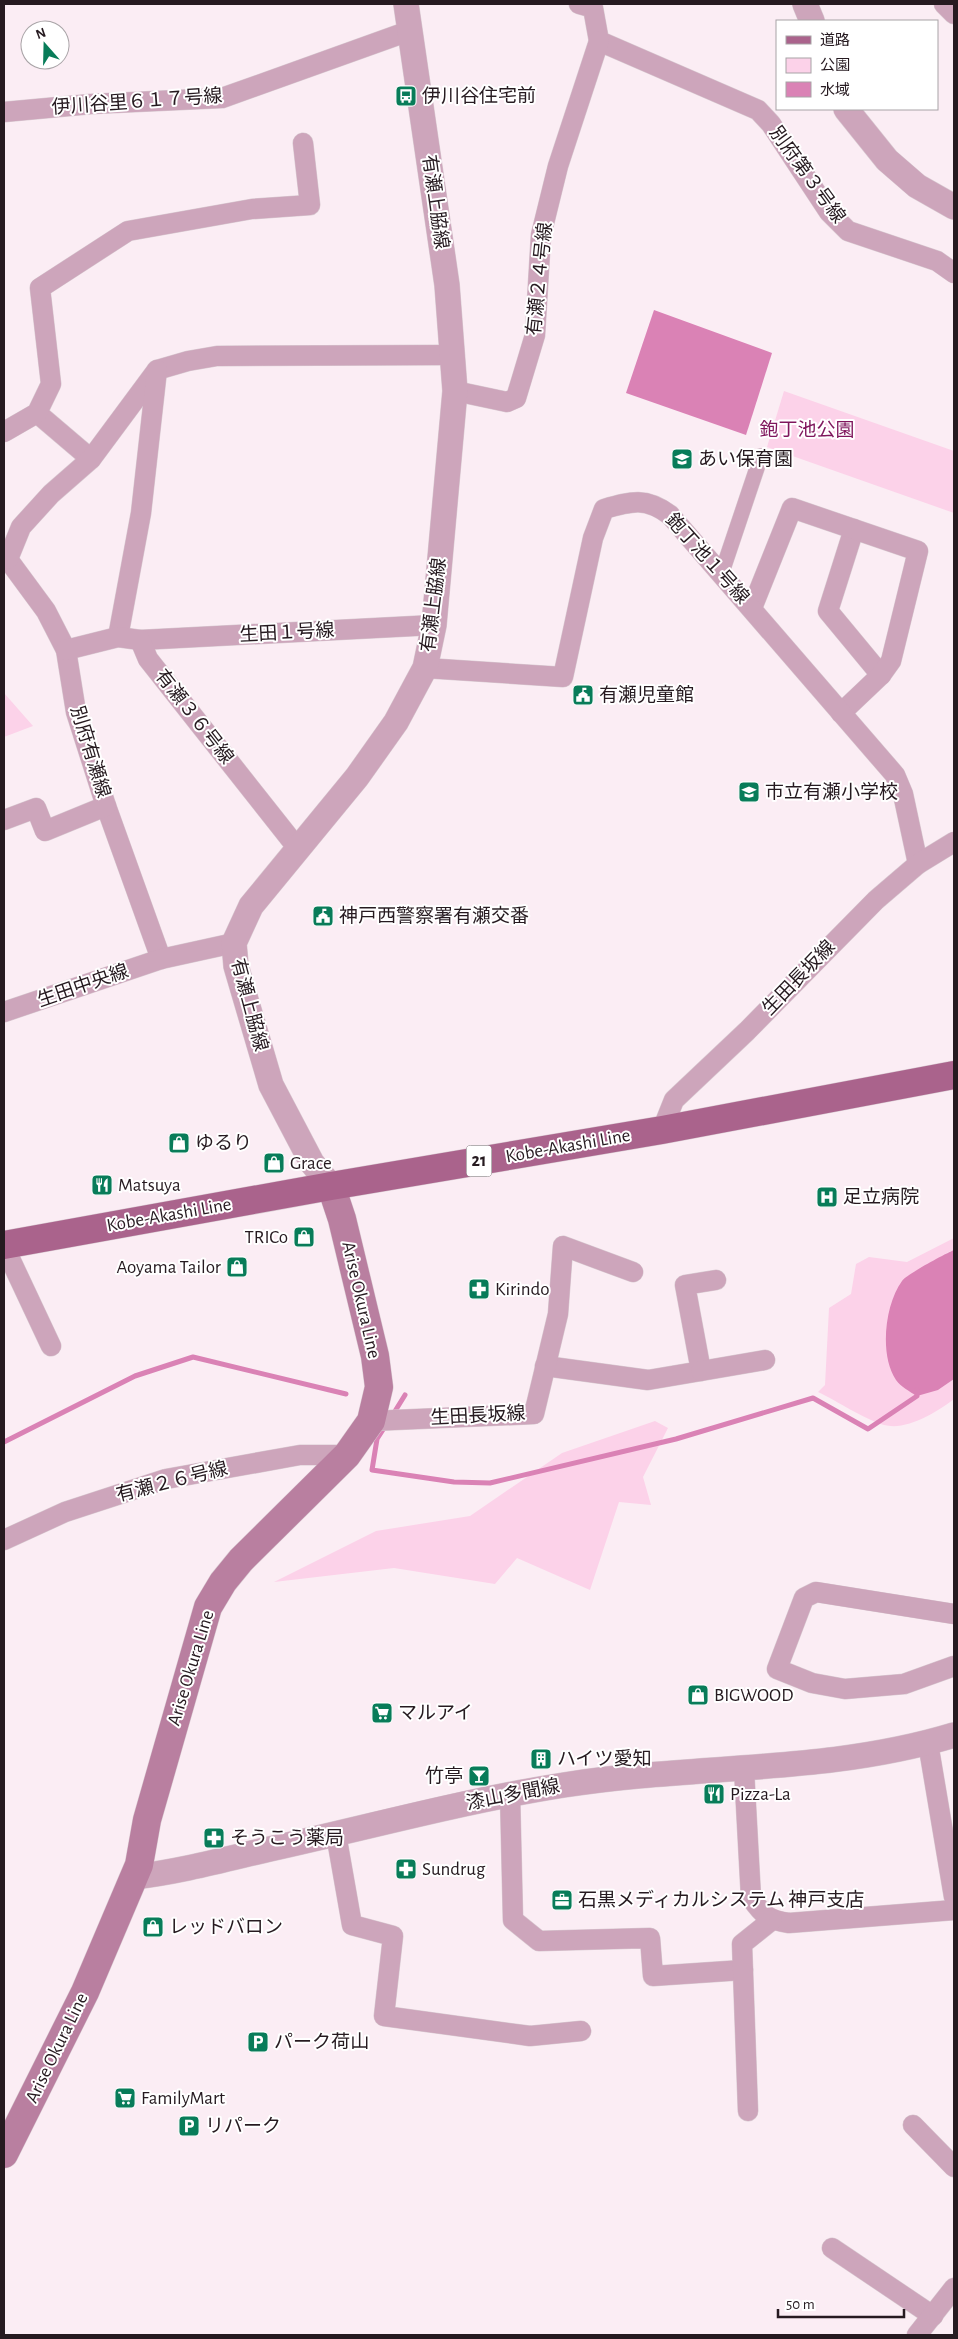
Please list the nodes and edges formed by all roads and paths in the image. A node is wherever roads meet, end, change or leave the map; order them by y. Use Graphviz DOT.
graph roads {
  1 [pos="406,4"];
  2 [pos="579,4"];
  3 [pos="805,4"];
  4 [pos="944,4"];
  5 [pos="954,14"];
  6 [pos="812,20"];
  7 [pos="409,31"];
  8 [pos="599,41"];
  9 [pos="847,110"];
  10 [pos="4,112"];
  11 [pos="303,143"];
  12 [pos="954,207"];
  13 [pos="954,273"];
  14 [pos="453,355"];
  15 [pos="157,370"];
  16 [pos="455,391"];
  17 [pos="37,413"];
  18 [pos="4,432"];
  19 [pos="761,456"];
  20 [pos="91,459"];
  21 [pos="854,529"];
  22 [pos="6,556"];
  23 [pos="721,576"];
  24 [pos="752,608"];
  25 [pos="434,625"];
  26 [pos="118,637"];
  27 [pos="140,640"];
  28 [pos="66,650"];
  29 [pos="425,668"];
  30 [pos="881,675"];
  31 [pos="841,713"];
  32 [pos="106,806"];
  33 [pos="4,820"];
  34 [pos="954,842"];
  35 [pos="299,850"];
  36 [pos="918,864"];
  37 [pos="234,943"];
  38 [pos="161,959"];
  39 [pos="4,1012"];
  40 [pos="954,1076"];
  41 [pos="662,1130"];
  42 [pos="331,1186"];
  43 [pos="4,1246"];
  44 [pos="633,1272"];
  45 [pos="716,1280"];
  46 [pos="51,1346"];
  47 [pos="765,1360"];
  48 [pos="545,1366"];
  49 [pos="702,1371"];
  50 [pos="371,1421"];
  51 [pos="346,1455"];
  52 [pos="4,1540"];
  53 [pos="954,1614"];
  54 [pos="954,1666"];
  55 [pos="954,1735"];
  56 [pos="928,1743"];
  57 [pos="744,1769"];
  58 [pos="510,1794"];
  59 [pos="336,1834"];
  60 [pos="134,1877"];
  61 [pos="954,1897"];
  62 [pos="954,1910"];
  63 [pos="772,1920"];
  64 [pos="743,1970"];
  65 [pos="581,2031"];
  66 [pos="748,2110"];
  67 [pos="913,2125"];
  68 [pos="4,2154"];
  69 [pos="954,2167"];
  70 [pos="832,2248"];
  71 [pos="954,2288"];
  72 [pos="933,2316"];
  73 [pos="917,2335"];
  1 -- 7 [label="street, 有瀬上脇線"];
  2 -- 8 [label="street"];
  3 -- 6 [label="street"];
  4 -- 5 [label="street"];
  7 -- 10 [label="street, 伊川谷里６１７号線"];
  7 -- 14 [label="street, 有瀬上脇線"];
  8 -- 13 [label="street, 別府第３号線"];
  8 -- 16 [label="street, 有瀬２４号線"];
  9 -- 12 [label="street"];
  11 -- 17 [label="street"];
  14 -- 15 [label="street"];
  14 -- 16 [label="street, 有瀬上脇線"];
  15 -- 20 [label="street"];
  15 -- 26 [label="street"];
  16 -- 25 [label="street, 有瀬上脇線"];
  17 -- 18 [label="street"];
  17 -- 20 [label="street"];
  19 -- 23 [label="street"];
  20 -- 22 [label="street"];
  21 -- 24 [label="street"];
  21 -- 30 [label="street"];
  21 -- 30 [label="street"];
  22 -- 28 [label="street, 別府有瀬線"];
  23 -- 24 [label="street, 鉋丁池１号線"];
  23 -- 29 [label="street, 鉋丁池１号線"];
  24 -- 31 [label="street, 鉋丁池１号線"];
  25 -- 27 [label="street, 生田１号線"];
  25 -- 29 [label="street, 有瀬上脇線"];
  26 -- 27 [label="street"];
  26 -- 28 [label="street"];
  27 -- 35 [label="street, 有瀬３６号線"];
  28 -- 32 [label="street, 別府有瀬線"];
  29 -- 35 [label="street, 有瀬上脇線"];
  30 -- 31 [label="street"];
  31 -- 36 [label="street, 鉋丁池１号線"];
  32 -- 33 [label="street"];
  32 -- 38 [label="street, 別府有瀬線"];
  34 -- 36 [label="street, 生田長坂線"];
  35 -- 37 [label="street, 有瀬上脇線"];
  36 -- 41 [label="street, 生田長坂線"];
  37 -- 38 [label="street, 生田中央線"];
  37 -- 42 [label="street, 有瀬上脇線"];
  38 -- 39 [label="street, 生田中央線"];
  40 -- 41 [label="main road, Kobe-Akashi Line / 21"];
  41 -- 42 [label="main road, Kobe-Akashi Line / 21"];
  42 -- 43 [label="main road, Kobe-Akashi Line / 21"];
  42 -- 50 [label="main road, Arise Okura Line"];
  43 -- 46 [label="street"];
  44 -- 48 [label="street, 生田長坂線"];
  45 -- 49 [label="street"];
  47 -- 49 [label="street"];
  48 -- 49 [label="street"];
  48 -- 50 [label="street, 生田長坂線"];
  50 -- 51 [label="main road, Arise Okura Line"];
  51 -- 52 [label="street, 有瀬２６号線"];
  51 -- 60 [label="main road, Arise Okura Line"];
  53 -- 54 [label="street"];
  55 -- 56 [label="street, 漆山多聞線"];
  56 -- 57 [label="street, 漆山多聞線"];
  56 -- 61 [label="street"];
  57 -- 58 [label="street, 漆山多聞線"];
  57 -- 63 [label="street"];
  58 -- 59 [label="street, 漆山多聞線"];
  58 -- 64 [label="street"];
  59 -- 60 [label="street, 漆山多聞線"];
  59 -- 65 [label="street"];
  60 -- 68 [label="main road, Arise Okura Line"];
  62 -- 63 [label="street"];
  63 -- 64 [label="street"];
  64 -- 66 [label="street"];
  67 -- 69 [label="street"];
  70 -- 72 [label="street"];
  71 -- 72 [label="street"];
  72 -- 73 [label="street"];
}
